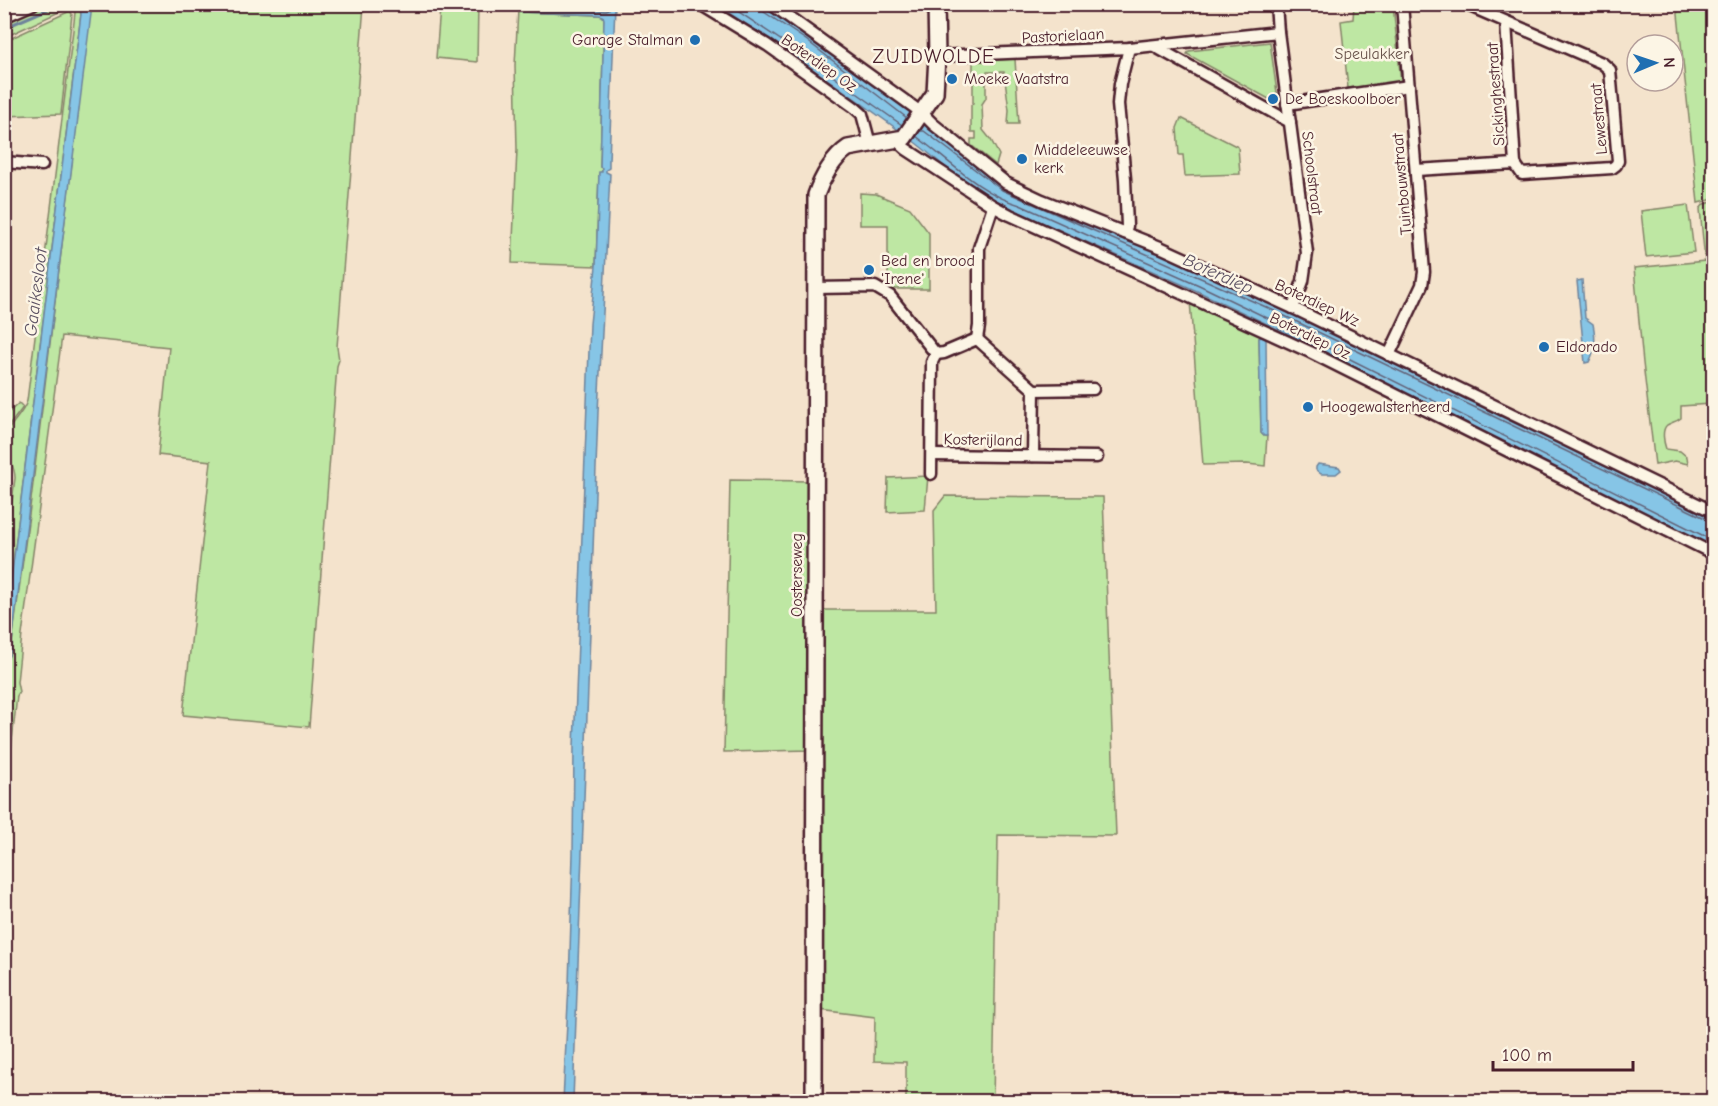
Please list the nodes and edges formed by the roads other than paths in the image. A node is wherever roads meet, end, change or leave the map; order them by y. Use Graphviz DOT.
graph roads {
  1 [pos="33,4"];
  2 [pos="700,4"];
  3 [pos="771,4"];
  4 [pos="936,4"];
  5 [pos="1276,4"];
  6 [pos="1401,4"];
  7 [pos="1465,4"];
  8 [pos="4,17"];
  9 [pos="1506,22"];
  10 [pos="1278,32"];
  11 [pos="1154,46"];
  12 [pos="1129,48"];
  13 [pos="937,56"];
  14 [pos="1409,86"];
  15 [pos="1287,104"];
  16 [pos="921,115"];
  17 [pos="1290,122"];
  18 [pos="901,140"];
  19 [pos="870,144"];
  20 [pos="4,162"];
  21 [pos="1515,164"];
  22 [pos="42,165"];
  23 [pos="1416,170"];
  24 [pos="993,206"];
  25 [pos="1125,233"];
  26 [pos="815,288"];
  27 [pos="1293,308"];
  28 [pos="977,339"];
  29 [pos="936,354"];
  30 [pos="1389,355"];
  31 [pos="1093,389"];
  32 [pos="1034,390"];
  33 [pos="932,455"];
  34 [pos="1033,456"];
  35 [pos="1097,457"];
  36 [pos="931,474"];
  37 [pos="1713,512"];
  38 [pos="1713,554"];
  39 [pos="814,1101"];
  1 -- 8 [label="street"];
  2 -- 19 [label="street, Boterdiep Oz"];
  3 -- 16 [label="street, Boterdiep Wz"];
  4 -- 13 [label="street"];
  5 -- 10 [label="street, Schoolstraat"];
  6 -- 14 [label="street, Tuinbouwstraat"];
  7 -- 9 [label="street"];
  9 -- 21 [label="street, Sickinghestraat"];
  9 -- 21 [label="street, Lewestraat"];
  10 -- 11 [label="street, Pastorielaan"];
  10 -- 15 [label="street, Schoolstraat"];
  11 -- 12 [label="street, Pastorielaan"];
  11 -- 17 [label="street"];
  12 -- 13 [label="street, Pastorielaan"];
  12 -- 25 [label="street"];
  13 -- 16 [label="street"];
  14 -- 15 [label="street"];
  14 -- 23 [label="street, Tuinbouwstraat"];
  15 -- 17 [label="street, Schoolstraat"];
  16 -- 18 [label="street"];
  16 -- 25 [label="street, Boterdiep Wz"];
  17 -- 27 [label="street, Schoolstraat"];
  18 -- 19 [label="street, Oosterseweg"];
  18 -- 24 [label="street, Boterdiep Oz"];
  19 -- 26 [label="street, Oosterseweg"];
  20 -- 22 [label="street"];
  21 -- 23 [label="street"];
  23 -- 30 [label="street, Tuinbouwstraat"];
  24 -- 28 [label="street"];
  24 -- 38 [label="street, Boterdiep Oz"];
  25 -- 27 [label="street, Boterdiep Wz"];
  26 -- 29 [label="street"];
  26 -- 39 [label="street, Oosterseweg"];
  27 -- 30 [label="street, Boterdiep Wz"];
  28 -- 29 [label="street"];
  28 -- 32 [label="street"];
  29 -- 33 [label="street, Kosterijland"];
  30 -- 37 [label="street, Boterdiep Wz"];
  31 -- 32 [label="street"];
  32 -- 34 [label="street, Kosterijland"];
  33 -- 34 [label="street, Kosterijland"];
  33 -- 36 [label="street, Kosterijland"];
  34 -- 35 [label="street, Kosterijland"];
}
